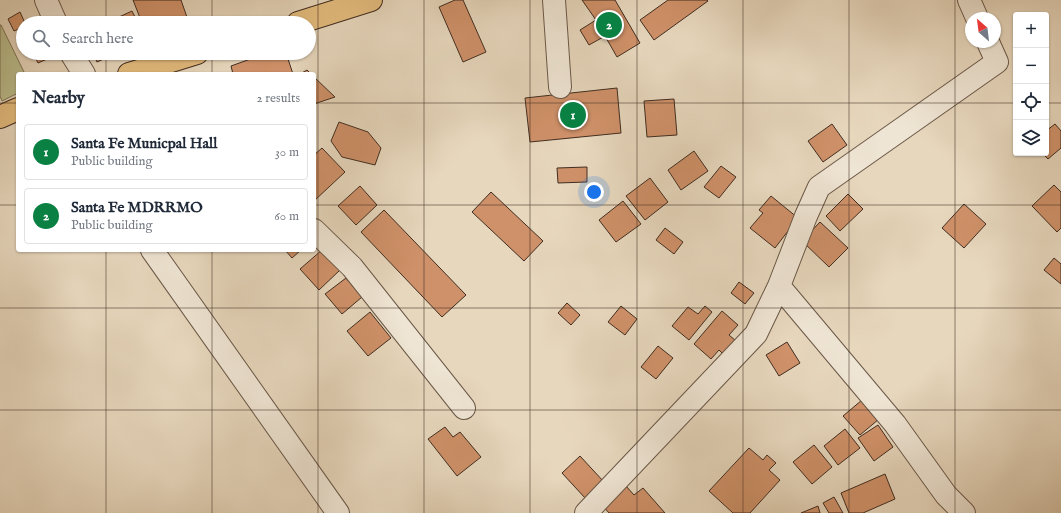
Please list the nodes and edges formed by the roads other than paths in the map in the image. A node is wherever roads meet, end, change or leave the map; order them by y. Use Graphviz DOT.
graph roads {
  1 [pos="46,0"];
  2 [pos="371,0"];
  3 [pos="554,0"];
  4 [pos="969,0"];
  5 [pos="974,12"];
  6 [pos="53,16"];
  7 [pos="316,17"];
  8 [pos="991,48"];
  9 [pos="75,60"];
  10 [pos="180,60"];
  11 [pos="152,71"];
  12 [pos="83,72"];
  13 [pos="560,87"];
  14 [pos="16,110"];
  15 [pos="0,117"];
  16 [pos="316,232"];
  17 [pos="153,252"];
  18 [pos="779,286"];
  19 [pos="464,408"];
  20 [pos="338,513"];
  21 [pos="586,513"];
  22 [pos="964,513"];
  1 -- 6 [label="street"];
  2 -- 7 [label="main road"];
  3 -- 13 [label="street"];
  4 -- 5 [label="street"];
  8 -- 18 [label="street"];
  9 -- 12 [label="street"];
  10 -- 11 [label="main road"];
  14 -- 15 [label="main road"];
  16 -- 19 [label="street"];
  17 -- 20 [label="street"];
  18 -- 21 [label="street"];
  18 -- 22 [label="street"];
}
